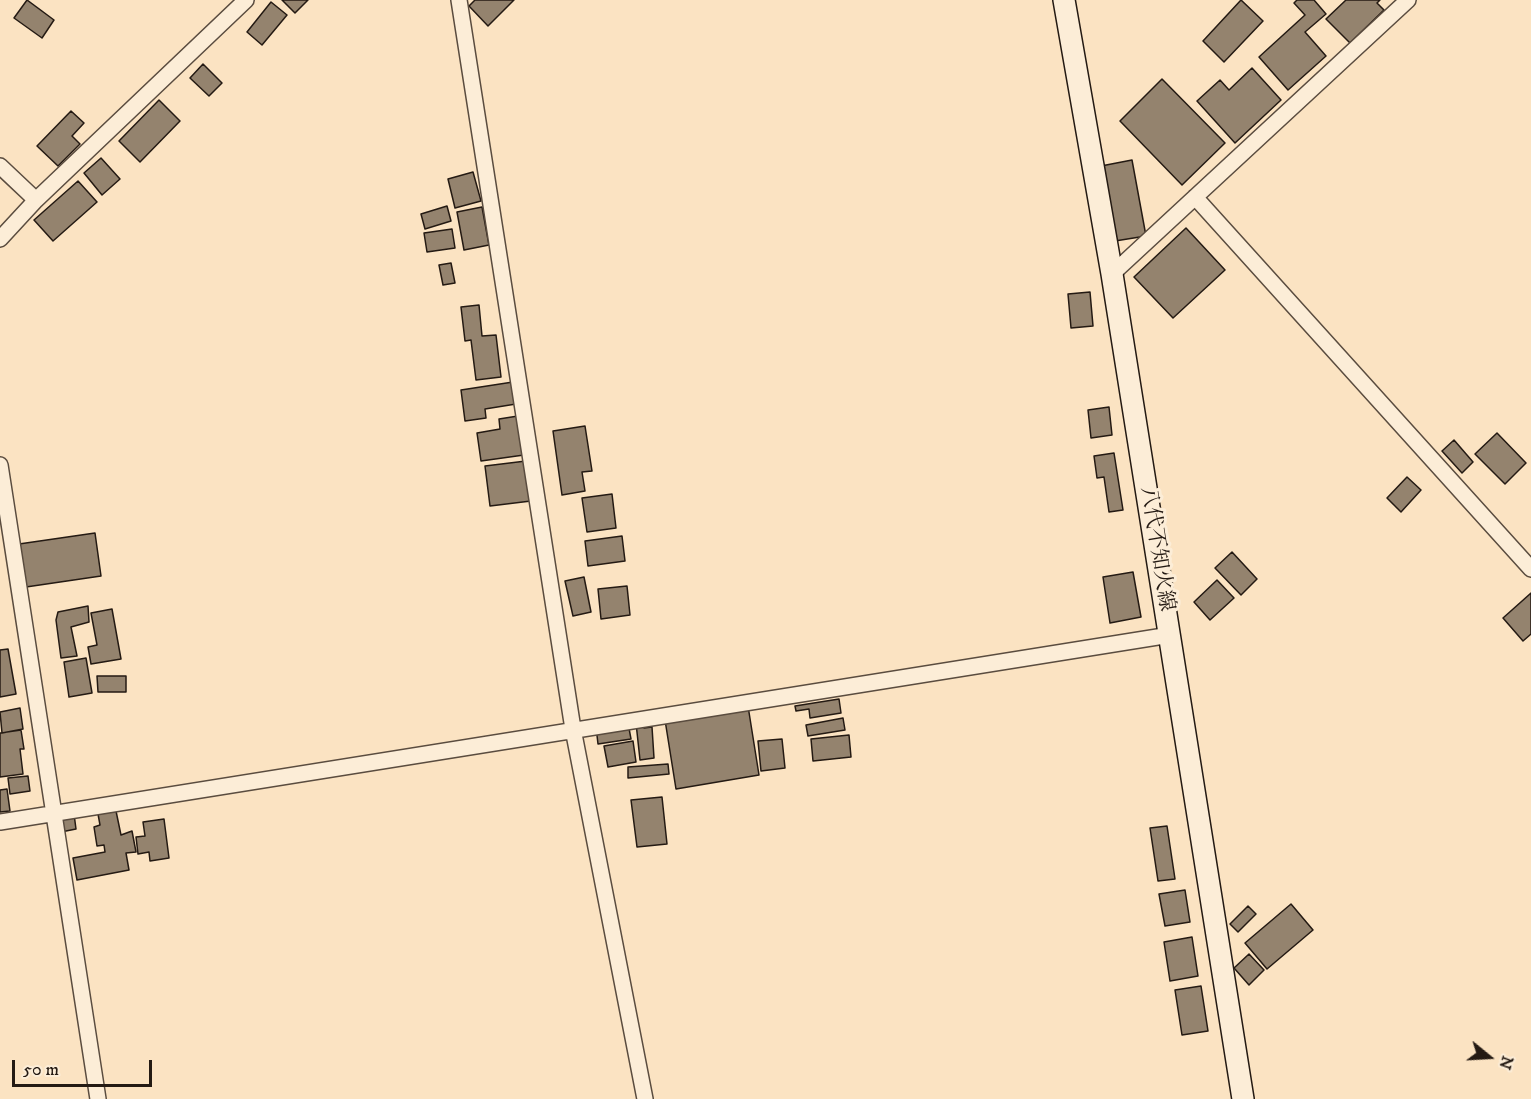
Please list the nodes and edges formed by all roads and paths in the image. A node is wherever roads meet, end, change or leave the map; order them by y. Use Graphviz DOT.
graph roads {
  1 [pos="246,0"];
  2 [pos="459,0"];
  3 [pos="1064,0"];
  4 [pos="1408,0"];
  5 [pos="0,166"];
  6 [pos="1195,197"];
  7 [pos="36,200"];
  8 [pos="0,239"];
  9 [pos="1112,274"];
  10 [pos="0,465"];
  11 [pos="1531,569"];
  12 [pos="1170,635"];
  13 [pos="573,729"];
  14 [pos="55,813"];
  15 [pos="0,822"];
  16 [pos="98,1099"];
  17 [pos="645,1099"];
  18 [pos="1244,1099"];
  1 -- 7 [label="street"];
  2 -- 13 [label="street"];
  3 -- 9 [label="main road, 八代不知火線"];
  4 -- 6 [label="street"];
  5 -- 7 [label="street"];
  6 -- 9 [label="street"];
  6 -- 11 [label="street"];
  7 -- 8 [label="street"];
  9 -- 12 [label="main road, 八代不知火線"];
  10 -- 14 [label="street"];
  12 -- 13 [label="street"];
  12 -- 18 [label="main road, 八代不知火線"];
  13 -- 14 [label="street"];
  13 -- 17 [label="street"];
  14 -- 15 [label="street"];
  14 -- 16 [label="street"];
}
